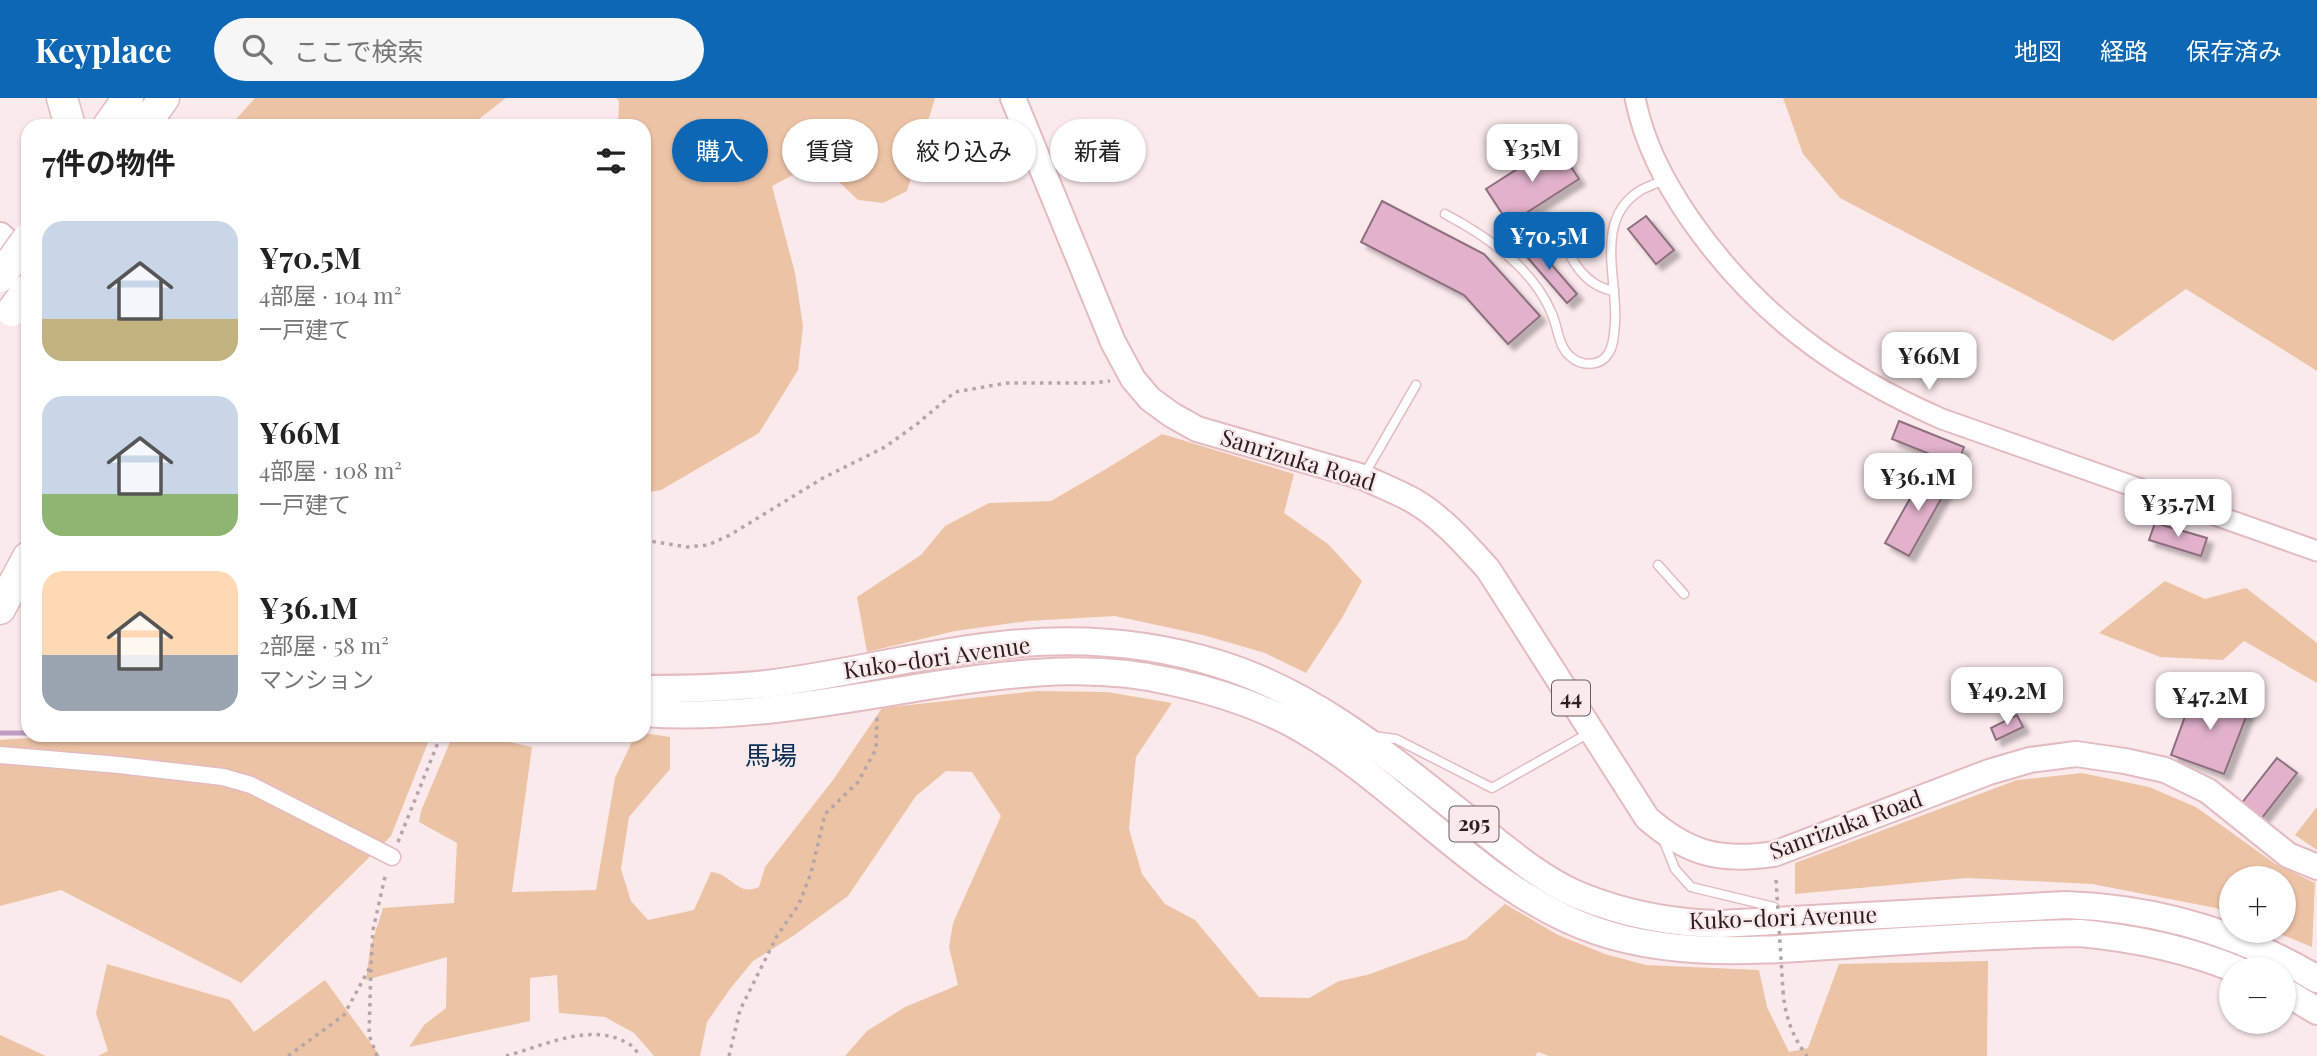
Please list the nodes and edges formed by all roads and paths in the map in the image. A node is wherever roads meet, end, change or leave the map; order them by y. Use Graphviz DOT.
graph roads {
  1 [pos="62,98"];
  2 [pos="128,98"];
  3 [pos="164,98"];
  4 [pos="1013,98"];
  5 [pos="1635,98"];
  6 [pos="68,119"];
  7 [pos="113,119"];
  8 [pos="149,119"];
  9 [pos="1665,179"];
  10 [pos="1445,214"];
  11 [pos="0,236"];
  12 [pos="1560,236"];
  13 [pos="21,248"];
  14 [pos="21,256"];
  15 [pos="0,269"];
  16 [pos="0,277"];
  17 [pos="1614,291"];
  18 [pos="17,306"];
  19 [pos="1133,379"];
  20 [pos="1416,384"];
  21 [pos="1363,477"];
  22 [pos="651,541"];
  23 [pos="2317,551"];
  24 [pos="1658,565"];
  25 [pos="21,570"];
  26 [pos="1684,594"];
  27 [pos="0,610"];
  28 [pos="651,689"];
  29 [pos="870,694"];
  30 [pos="651,713"];
  31 [pos="1592,731"];
  32 [pos="1359,735"];
  33 [pos="438,742"];
  34 [pos="0,755"];
  35 [pos="1660,829"];
  36 [pos="392,857"];
  37 [pos="2317,867"];
  38 [pos="1776,880"];
  39 [pos="1774,921"];
  40 [pos="2219,963"];
  41 [pos="371,966"];
  42 [pos="2317,979"];
  43 [pos="2296,998"];
  44 [pos="2317,1011"];
  45 [pos="288,1056"];
  46 [pos="377,1056"];
  47 [pos="506,1056"];
  48 [pos="640,1056"];
  49 [pos="729,1056"];
  50 [pos="1807,1056"];
  1 -- 6 [label="highway"];
  2 -- 7 [label="highway"];
  3 -- 8 [label="highway"];
  4 -- 19 [label="main road, Sanrizuka Road / 44"];
  5 -- 9 [label="street"];
  9 -- 17 [label="lane"];
  9 -- 23 [label="street"];
  10 -- 17 [label="lane"];
  11 -- 14 [label="highway"];
  12 -- 17 [label="lane"];
  13 -- 16 [label="highway, bridge"];
  15 -- 18 [label="highway"];
  19 -- 21 [label="main road, Sanrizuka Road / 44"];
  19 -- 22 [label="path"];
  20 -- 21 [label="lane"];
  21 -- 31 [label="main road, Sanrizuka Road / 44"];
  24 -- 26 [label="lane"];
  25 -- 27 [label="highway"];
  28 -- 32 [label="highway, Kuko-dori Avenue / 295"];
  29 -- 30 [label="highway, Kuko-dori Avenue / 295"];
  29 -- 40 [label="highway, Kuko-dori Avenue / 295"];
  29 -- 49 [label="path"];
  31 -- 32 [label="lane"];
  31 -- 35 [label="main road, Sanrizuka Road / 44"];
  32 -- 39 [label="highway, Kuko-dori Avenue / 295"];
  33 -- 36 [label="path"];
  34 -- 36 [label="street"];
  35 -- 37 [label="main road, Sanrizuka Road / 44"];
  35 -- 39 [label="lane"];
  36 -- 41 [label="path"];
  38 -- 50 [label="path, bridge"];
  39 -- 42 [label="highway, Kuko-dori Avenue / 295"];
  41 -- 45 [label="path"];
  41 -- 46 [label="path"];
  43 -- 44 [label="highway"];
  47 -- 48 [label="path"];
}
